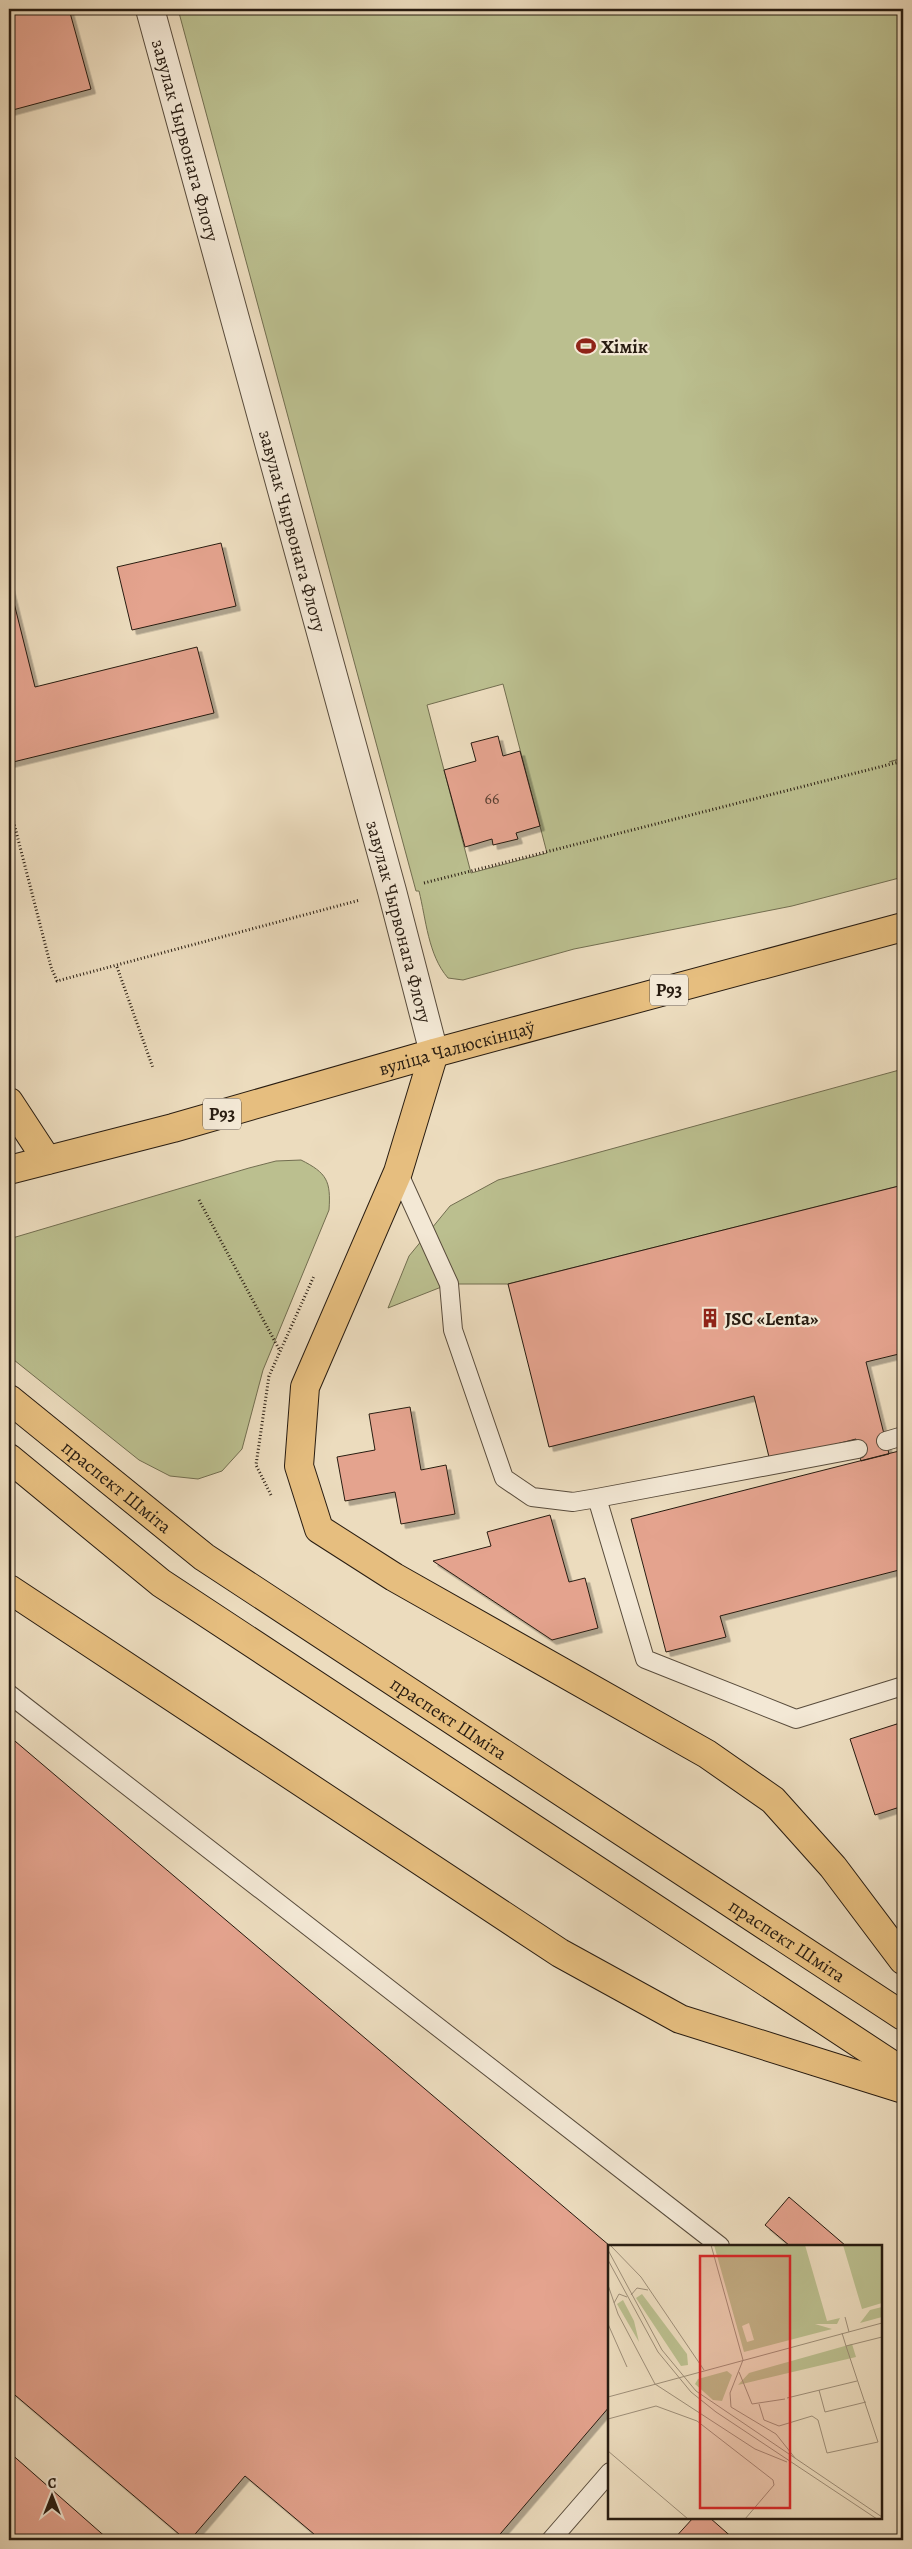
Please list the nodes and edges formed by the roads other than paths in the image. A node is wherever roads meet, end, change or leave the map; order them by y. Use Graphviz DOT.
graph roads {
  1 [pos="150,9"];
  2 [pos="903,928"];
  3 [pos="434,1053"];
  4 [pos="9,1102"];
  5 [pos="47,1160"];
  6 [pos="9,1170"];
  7 [pos="398,1172"];
  8 [pos="9,1399"];
  9 [pos="903,1436"];
  10 [pos="886,1441"];
  11 [pos="858,1449"];
  12 [pos="9,1458"];
  13 [pos="597,1498"];
  14 [pos="9,1589"];
  15 [pos="903,1686"];
  16 [pos="9,1694"];
  17 [pos="903,1960"];
  18 [pos="903,2016"];
  19 [pos="903,2072"];
  20 [pos="903,2089"];
  21 [pos="719,2245"];
  22 [pos="608,2474"];
  23 [pos="551,2540"];
  1 -- 3 [label="street, завулак Чырвонага Флоту"];
  2 -- 3 [label="main road, вуліца Чалюскінцаў / Р93"];
  3 -- 5 [label="main road, вуліца Чалюскінцаў / Р93"];
  3 -- 7 [label="main road"];
  4 -- 5 [label="main road"];
  5 -- 6 [label="main road, вуліца Чалюскінцаў / Р93"];
  7 -- 13 [label="lane"];
  7 -- 17 [label="main road"];
  8 -- 18 [label="main road, праспект Шміта"];
  9 -- 10 [label="lane"];
  11 -- 13 [label="lane"];
  12 -- 19 [label="main road"];
  13 -- 15 [label="lane"];
  14 -- 20 [label="main road"];
  16 -- 21 [label="lane"];
  22 -- 23 [label="lane"];
}
